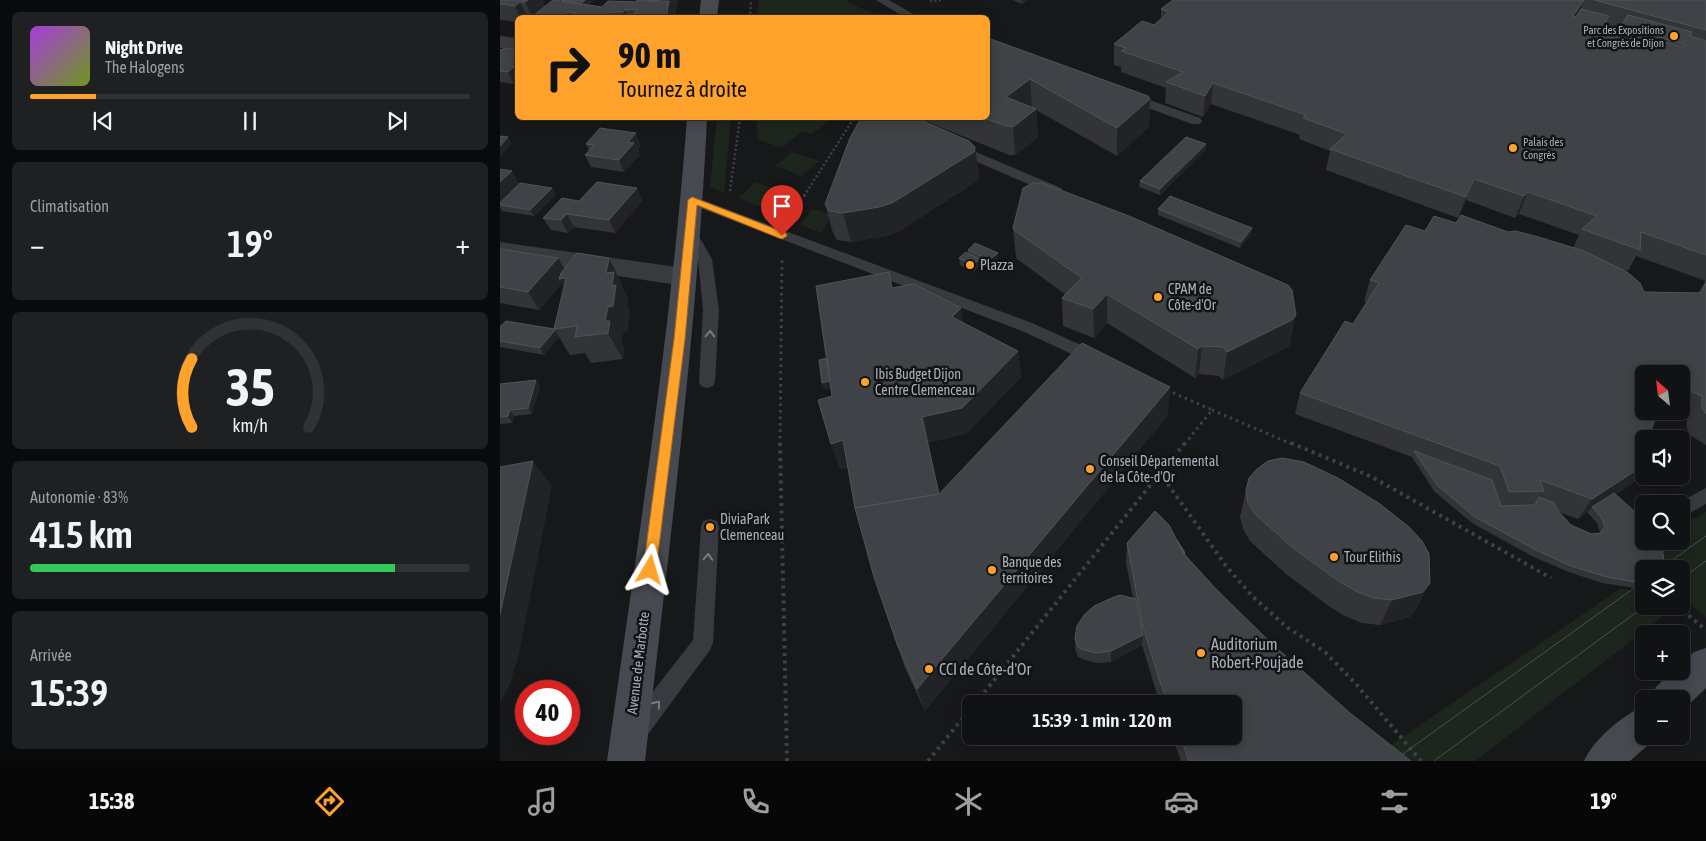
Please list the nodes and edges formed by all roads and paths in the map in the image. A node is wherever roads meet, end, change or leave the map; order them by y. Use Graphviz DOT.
graph roads {
  1 [pos="710,0"];
  2 [pos="751,0"];
  3 [pos="881,0"];
  4 [pos="708,15"];
  5 [pos="750,15"];
  6 [pos="909,15"];
  7 [pos="500,42"];
  8 [pos="515,44"];
  9 [pos="1114,91"];
  10 [pos="697,120"];
  11 [pos="740,120"];
  12 [pos="853,120"];
  13 [pos="1196,121"];
  14 [pos="942,141"];
  15 [pos="1065,195"];
  16 [pos="692,200"];
  17 [pos="728,214"];
  18 [pos="689,231"];
  19 [pos="782,236"];
  20 [pos="500,250"];
  21 [pos="684,277"];
  22 [pos="1108,364"];
  23 [pos="707,382"];
  24 [pos="1162,389"];
  25 [pos="1212,410"];
  26 [pos="1160,473"];
  27 [pos="1706,495"];
  28 [pos="1690,505"];
  29 [pos="710,527"];
  30 [pos="1551,578"];
  31 [pos="1688,615"];
  32 [pos="1706,630"];
  33 [pos="1706,664"];
  34 [pos="1679,690"];
  35 [pos="982,695"];
  36 [pos="962,719"];
  37 [pos="1635,732"];
  38 [pos="627,752"];
  39 [pos="787,761"];
  40 [pos="928,761"];
  41 [pos="1421,761"];
  42 [pos="1603,761"];
  1 -- 4 [label="street"];
  2 -- 5 [label="path"];
  3 -- 6 [label="lane"];
  7 -- 8 [label="street"];
  9 -- 13 [label="lane"];
  10 -- 16 [label="street, Avenue de Marbotte"];
  11 -- 17 [label="path"];
  12 -- 19 [label="path"];
  14 -- 15 [label="lane"];
  16 -- 17 [label="lane"];
  16 -- 18 [label="street, Avenue de Marbotte"];
  17 -- 19 [label="lane"];
  18 -- 21 [label="street, Avenue de Marbotte"];
  23 -- 18 [label="lane, one-way"];
  19 -- 22 [label="lane"];
  19 -- 39 [label="path"];
  20 -- 21 [label="street"];
  21 -- 38 [label="street, Avenue de Marbotte"];
  24 -- 25 [label="path"];
  25 -- 26 [label="path"];
  25 -- 30 [label="path"];
  26 -- 35 [label="path"];
  26 -- 41 [label="path"];
  27 -- 28 [label="lane"];
  38 -- 29 [label="lane, one-way"];
  31 -- 32 [label="path"];
  33 -- 34 [label="street"];
  36 -- 40 [label="path"];
  37 -- 42 [label="street"];
}
